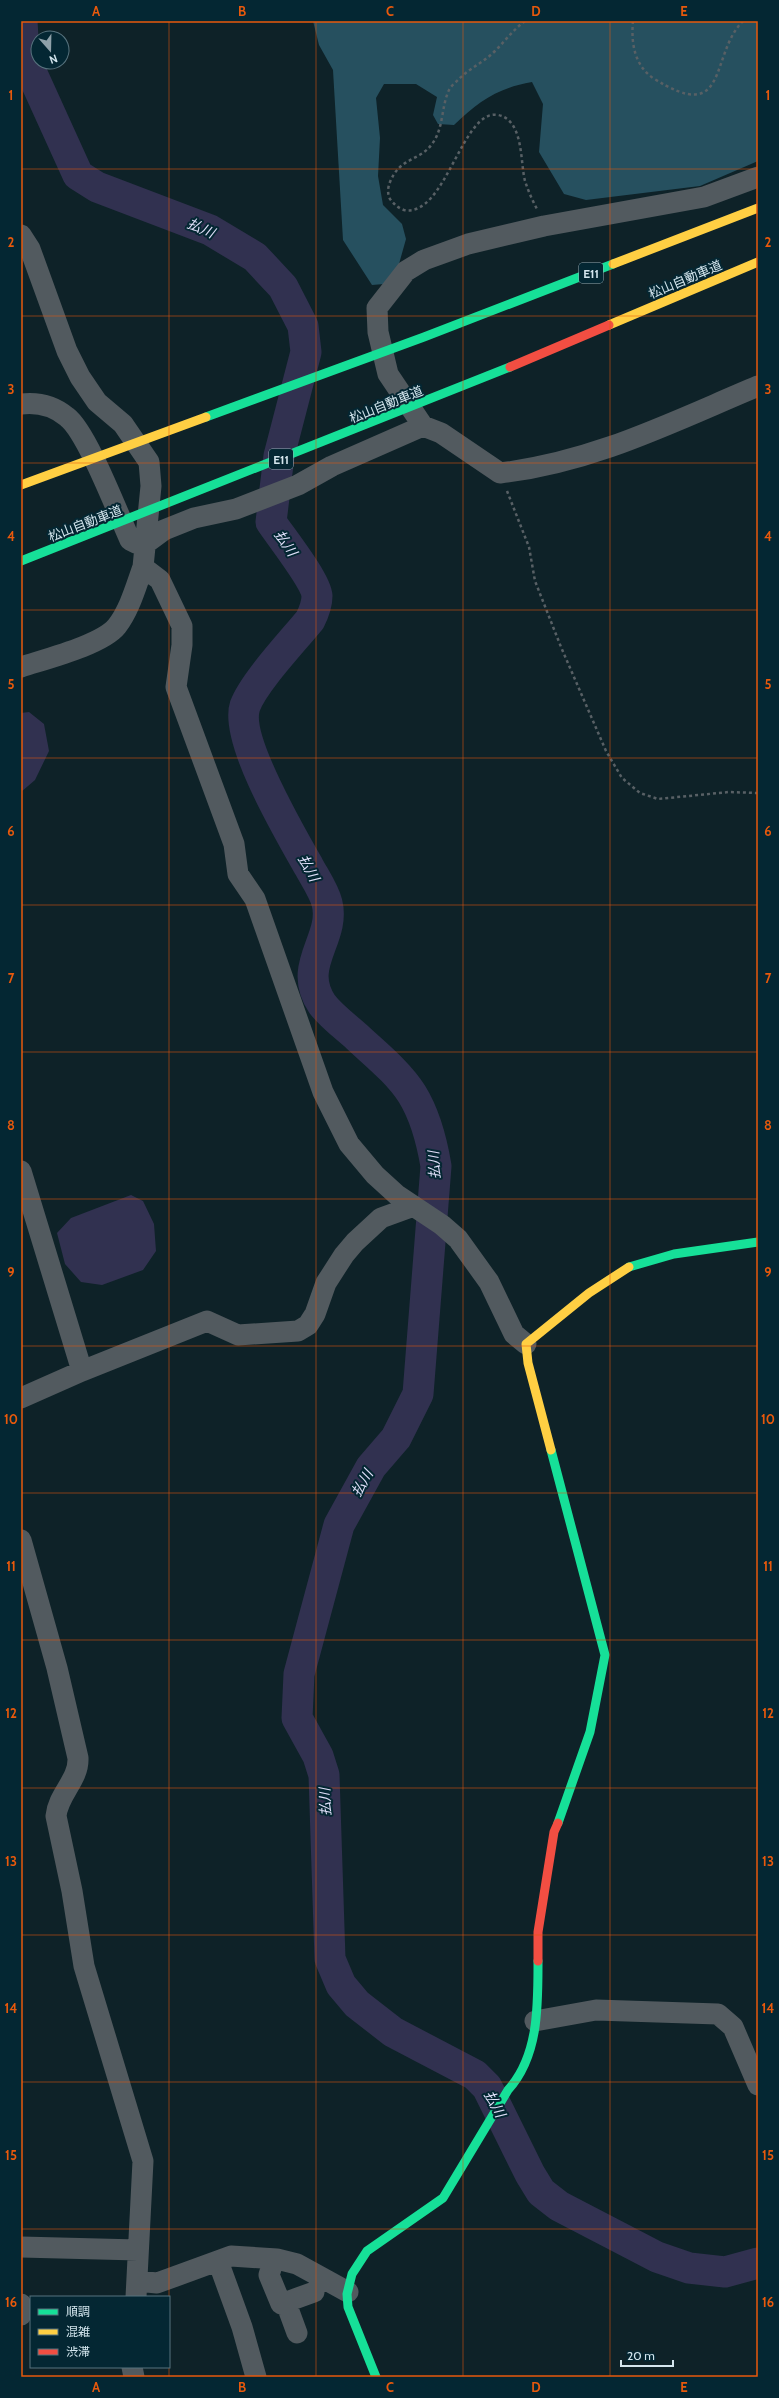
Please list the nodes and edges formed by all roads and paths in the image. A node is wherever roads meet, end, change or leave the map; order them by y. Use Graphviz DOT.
graph roads {
  1 [pos="525,21"];
  2 [pos="633,21"];
  3 [pos="743,21"];
  4 [pos="758,177"];
  5 [pos="758,208"];
  6 [pos="544,226"];
  7 [pos="21,235"];
  8 [pos="758,262"];
  9 [pos="758,386"];
  10 [pos="21,404"];
  11 [pos="423,426"];
  12 [pos="500,473"];
  13 [pos="21,485"];
  14 [pos="145,544"];
  15 [pos="21,561"];
  16 [pos="143,567"];
  17 [pos="21,667"];
  18 [pos="758,793"];
  19 [pos="21,1171"];
  20 [pos="414,1206"];
  21 [pos="758,1242"];
  22 [pos="526,1344"];
  23 [pos="82,1371"];
  24 [pos="21,1398"];
  25 [pos="21,1540"];
  26 [pos="535,2021"];
  27 [pos="758,2085"];
  28 [pos="21,2247"];
  29 [pos="138,2250"];
  30 [pos="274,2259"];
  31 [pos="218,2261"];
  32 [pos="136,2289"];
  33 [pos="314,2292"];
  34 [pos="348,2292"];
  35 [pos="21,2304"];
  36 [pos="286,2304"];
  37 [pos="21,2315"];
  38 [pos="297,2333"];
  39 [pos="256,2377"];
  40 [pos="376,2377"];
  1 -- 6 [label="path"];
  2 -- 3 [label="path"];
  4 -- 6 [label="street"];
  5 -- 13 [label="main road, E11"];
  6 -- 11 [label="street"];
  7 -- 14 [label="street"];
  8 -- 15 [label="main road, 松山自動車道 / E11"];
  9 -- 12 [label="street"];
  10 -- 14 [label="street"];
  11 -- 12 [label="street"];
  11 -- 14 [label="street"];
  12 -- 18 [label="path"];
  14 -- 16 [label="street"];
  16 -- 17 [label="street"];
  16 -- 20 [label="street"];
  19 -- 23 [label="street"];
  20 -- 22 [label="street"];
  20 -- 23 [label="street"];
  21 -- 22 [label="main road"];
  22 -- 26 [label="main road"];
  23 -- 24 [label="street"];
  25 -- 29 [label="street"];
  26 -- 27 [label="street"];
  26 -- 34 [label="main road"];
  28 -- 29 [label="street"];
  29 -- 32 [label="street"];
  30 -- 31 [label="street"];
  30 -- 34 [label="street"];
  30 -- 36 [label="street"];
  31 -- 32 [label="street"];
  31 -- 39 [label="street"];
  33 -- 36 [label="street"];
  34 -- 40 [label="main road"];
  35 -- 37 [label="street"];
  36 -- 38 [label="street"];
}
